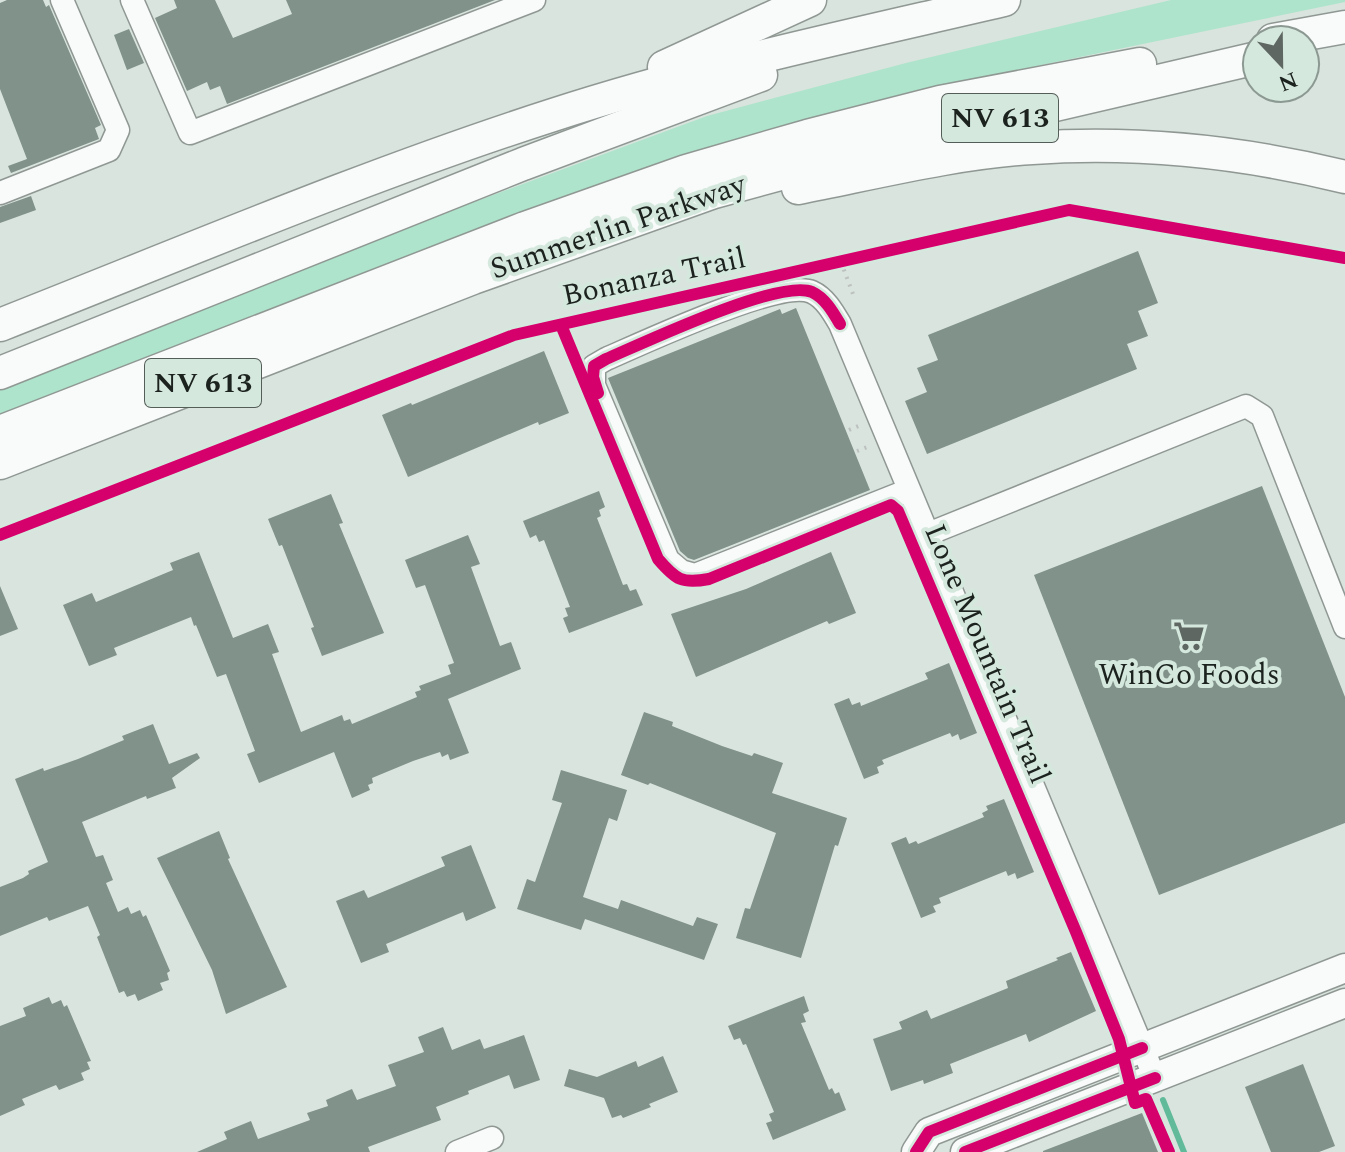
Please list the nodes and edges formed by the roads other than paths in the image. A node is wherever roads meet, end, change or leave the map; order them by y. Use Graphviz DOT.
graph roads {
  1 [pos="62,0"];
  2 [pos="132,0"];
  3 [pos="534,0"];
  4 [pos="810,0"];
  5 [pos="1004,0"];
  6 [pos="895,25"];
  7 [pos="1345,27"];
  8 [pos="1321,31"];
  9 [pos="1345,39"];
  10 [pos="1321,44"];
  11 [pos="1241,46"];
  12 [pos="1241,62"];
  13 [pos="586,105"];
  14 [pos="1345,177"];
  15 [pos="0,193"];
  16 [pos="633,220"];
  17 [pos="0,325"];
  18 [pos="0,373"];
  19 [pos="0,432"];
  20 [pos="0,463"];
  21 [pos="909,490"];
  22 [pos="928,534"];
  23 [pos="1345,627"];
  24 [pos="1345,968"];
  25 [pos="1345,1003"];
  26 [pos="1142,1048"];
  27 [pos="1155,1078"];
  28 [pos="492,1138"];
  29 [pos="457,1152"];
  30 [pos="916,1152"];
  31 [pos="965,1152"];
  1 -- 15 [label="street"];
  2 -- 3 [label="street"];
  4 -- 13 [label="highway"];
  5 -- 6 [label="highway"];
  6 -- 13 [label="highway"];
  6 -- 18 [label="highway"];
  7 -- 8 [label="highway"];
  9 -- 10 [label="highway"];
  11 -- 19 [label="highway"];
  12 -- 16 [label="highway, Summerlin Parkway / NV 613"];
  13 -- 17 [label="highway"];
  14 -- 16 [label="highway"];
  16 -- 20 [label="highway, Summerlin Parkway / NV 613"];
  21 -- 21 [label="street"];
  21 -- 22 [label="street"];
  22 -- 23 [label="street"];
  22 -- 26 [label="street"];
  24 -- 26 [label="main road"];
  25 -- 27 [label="main road"];
  26 -- 27 [label="street"];
  26 -- 30 [label="main road"];
  27 -- 31 [label="main road"];
  28 -- 29 [label="street"];
}
